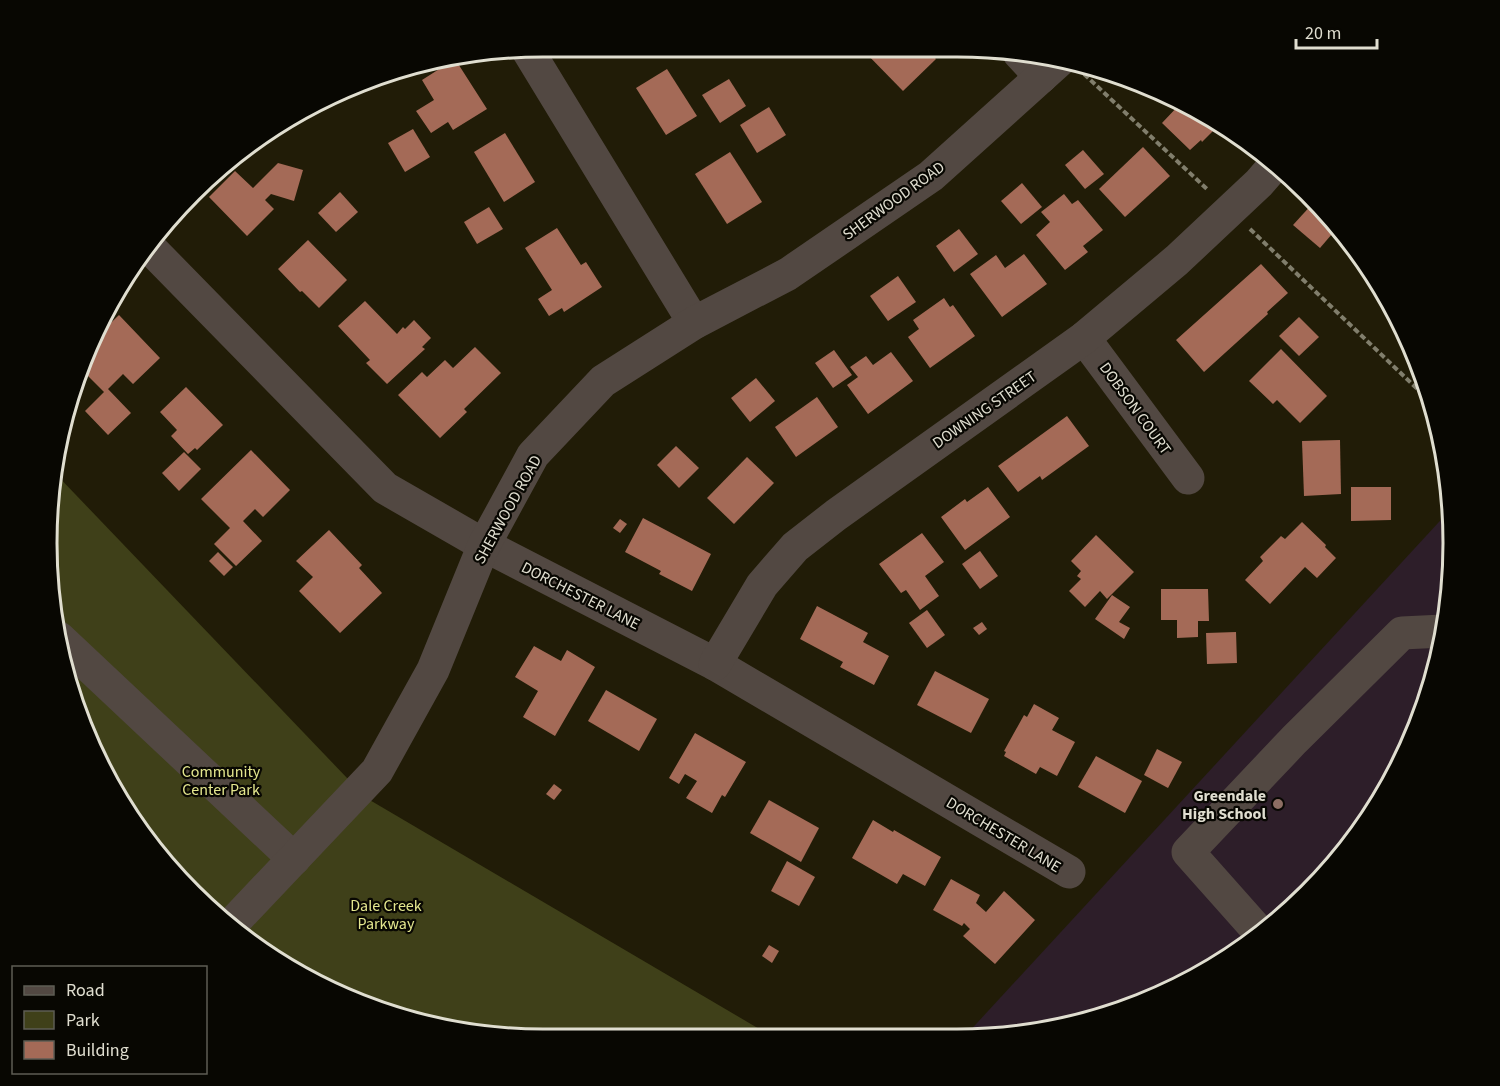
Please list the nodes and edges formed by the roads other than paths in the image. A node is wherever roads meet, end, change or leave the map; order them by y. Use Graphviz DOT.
graph roads {
  1 [pos="532,57"];
  2 [pos="1061,69"];
  3 [pos="1269,171"];
  4 [pos="154,252"];
  5 [pos="694,323"];
  6 [pos="1084,338"];
  7 [pos="1188,478"];
  8 [pos="484,545"];
  9 [pos="1435,631"];
  10 [pos="68,647"];
  11 [pos="715,664"];
  12 [pos="294,859"];
  13 [pos="1069,872"];
  14 [pos="236,920"];
  15 [pos="1255,927"];
  1 -- 5 [label="street"];
  2 -- 5 [label="street, SHERWOOD ROAD"];
  3 -- 6 [label="street, DOWNING STREET"];
  4 -- 8 [label="street, DORCHESTER LANE"];
  5 -- 8 [label="street, SHERWOOD ROAD"];
  6 -- 7 [label="street, DOBSON COURT"];
  6 -- 11 [label="street, DOWNING STREET"];
  8 -- 11 [label="street, DORCHESTER LANE"];
  8 -- 12 [label="street, SHERWOOD ROAD"];
  9 -- 15 [label="street"];
  10 -- 12 [label="street"];
  11 -- 13 [label="street, DORCHESTER LANE"];
  12 -- 14 [label="street, SHERWOOD ROAD"];
}
